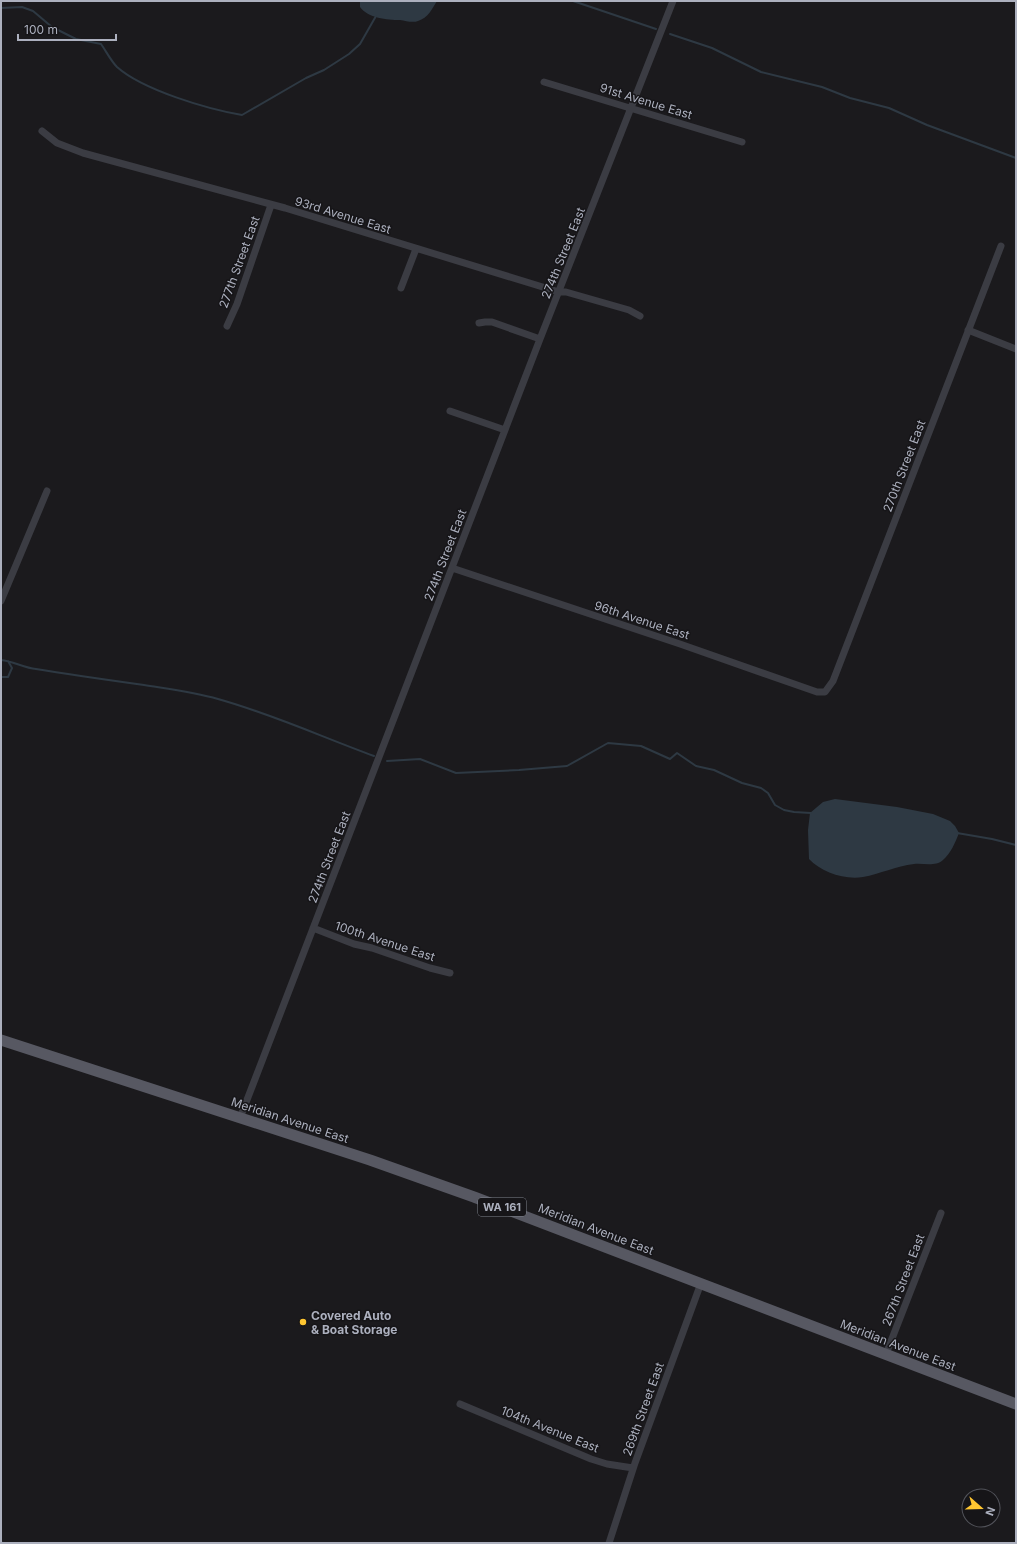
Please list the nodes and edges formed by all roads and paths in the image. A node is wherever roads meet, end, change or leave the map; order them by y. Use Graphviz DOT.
graph roads {
  1 [pos="673,1"];
  2 [pos="544,82"];
  3 [pos="630,108"];
  4 [pos="42,131"];
  5 [pos="742,142"];
  6 [pos="271,205"];
  7 [pos="1001,246"];
  8 [pos="416,249"];
  9 [pos="401,288"];
  10 [pos="559,292"];
  11 [pos="640,316"];
  12 [pos="479,323"];
  13 [pos="227,326"];
  14 [pos="968,330"];
  15 [pos="540,339"];
  16 [pos="1016,349"];
  17 [pos="450,411"];
  18 [pos="505,430"];
  19 [pos="47,491"];
  20 [pos="452,568"];
  21 [pos="1,600"];
  22 [pos="825,692"];
  23 [pos="313,928"];
  24 [pos="450,973"];
  25 [pos="1,1040"];
  26 [pos="240,1118"];
  27 [pos="941,1213"];
  28 [pos="701,1283"];
  29 [pos="886,1354"];
  30 [pos="460,1404"];
  31 [pos="1016,1404"];
  32 [pos="633,1468"];
  33 [pos="609,1543"];
  1 -- 3 [label="street, 274th Street East"];
  2 -- 3 [label="street, 91st Avenue East"];
  3 -- 5 [label="street, 91st Avenue East"];
  3 -- 10 [label="street, 274th Street East"];
  4 -- 6 [label="street, 93rd Avenue East"];
  6 -- 8 [label="street, 93rd Avenue East"];
  6 -- 13 [label="street, 277th Street East"];
  7 -- 14 [label="street, 270th Street East"];
  8 -- 9 [label="street"];
  8 -- 10 [label="street, 93rd Avenue East"];
  10 -- 11 [label="street, 93rd Avenue East"];
  10 -- 15 [label="street, 274th Street East"];
  12 -- 15 [label="street"];
  14 -- 16 [label="street"];
  14 -- 22 [label="street, 270th Street East"];
  15 -- 18 [label="street, 274th Street East"];
  17 -- 18 [label="street"];
  18 -- 20 [label="street, 274th Street East"];
  19 -- 21 [label="street"];
  20 -- 22 [label="street, 96th Avenue East"];
  20 -- 23 [label="street, 274th Street East"];
  23 -- 24 [label="street, 100th Avenue East"];
  23 -- 26 [label="street, 274th Street East"];
  25 -- 26 [label="main road, Meridian Avenue East / WA 161"];
  26 -- 28 [label="main road, Meridian Avenue East / WA 161"];
  27 -- 29 [label="street, 267th Street East"];
  28 -- 29 [label="main road, Meridian Avenue East / WA 161"];
  28 -- 32 [label="street, 269th Street East"];
  29 -- 31 [label="main road, Meridian Avenue East / WA 161"];
  30 -- 32 [label="street, 104th Avenue East"];
  32 -- 33 [label="street, 269th Street East"];
}
